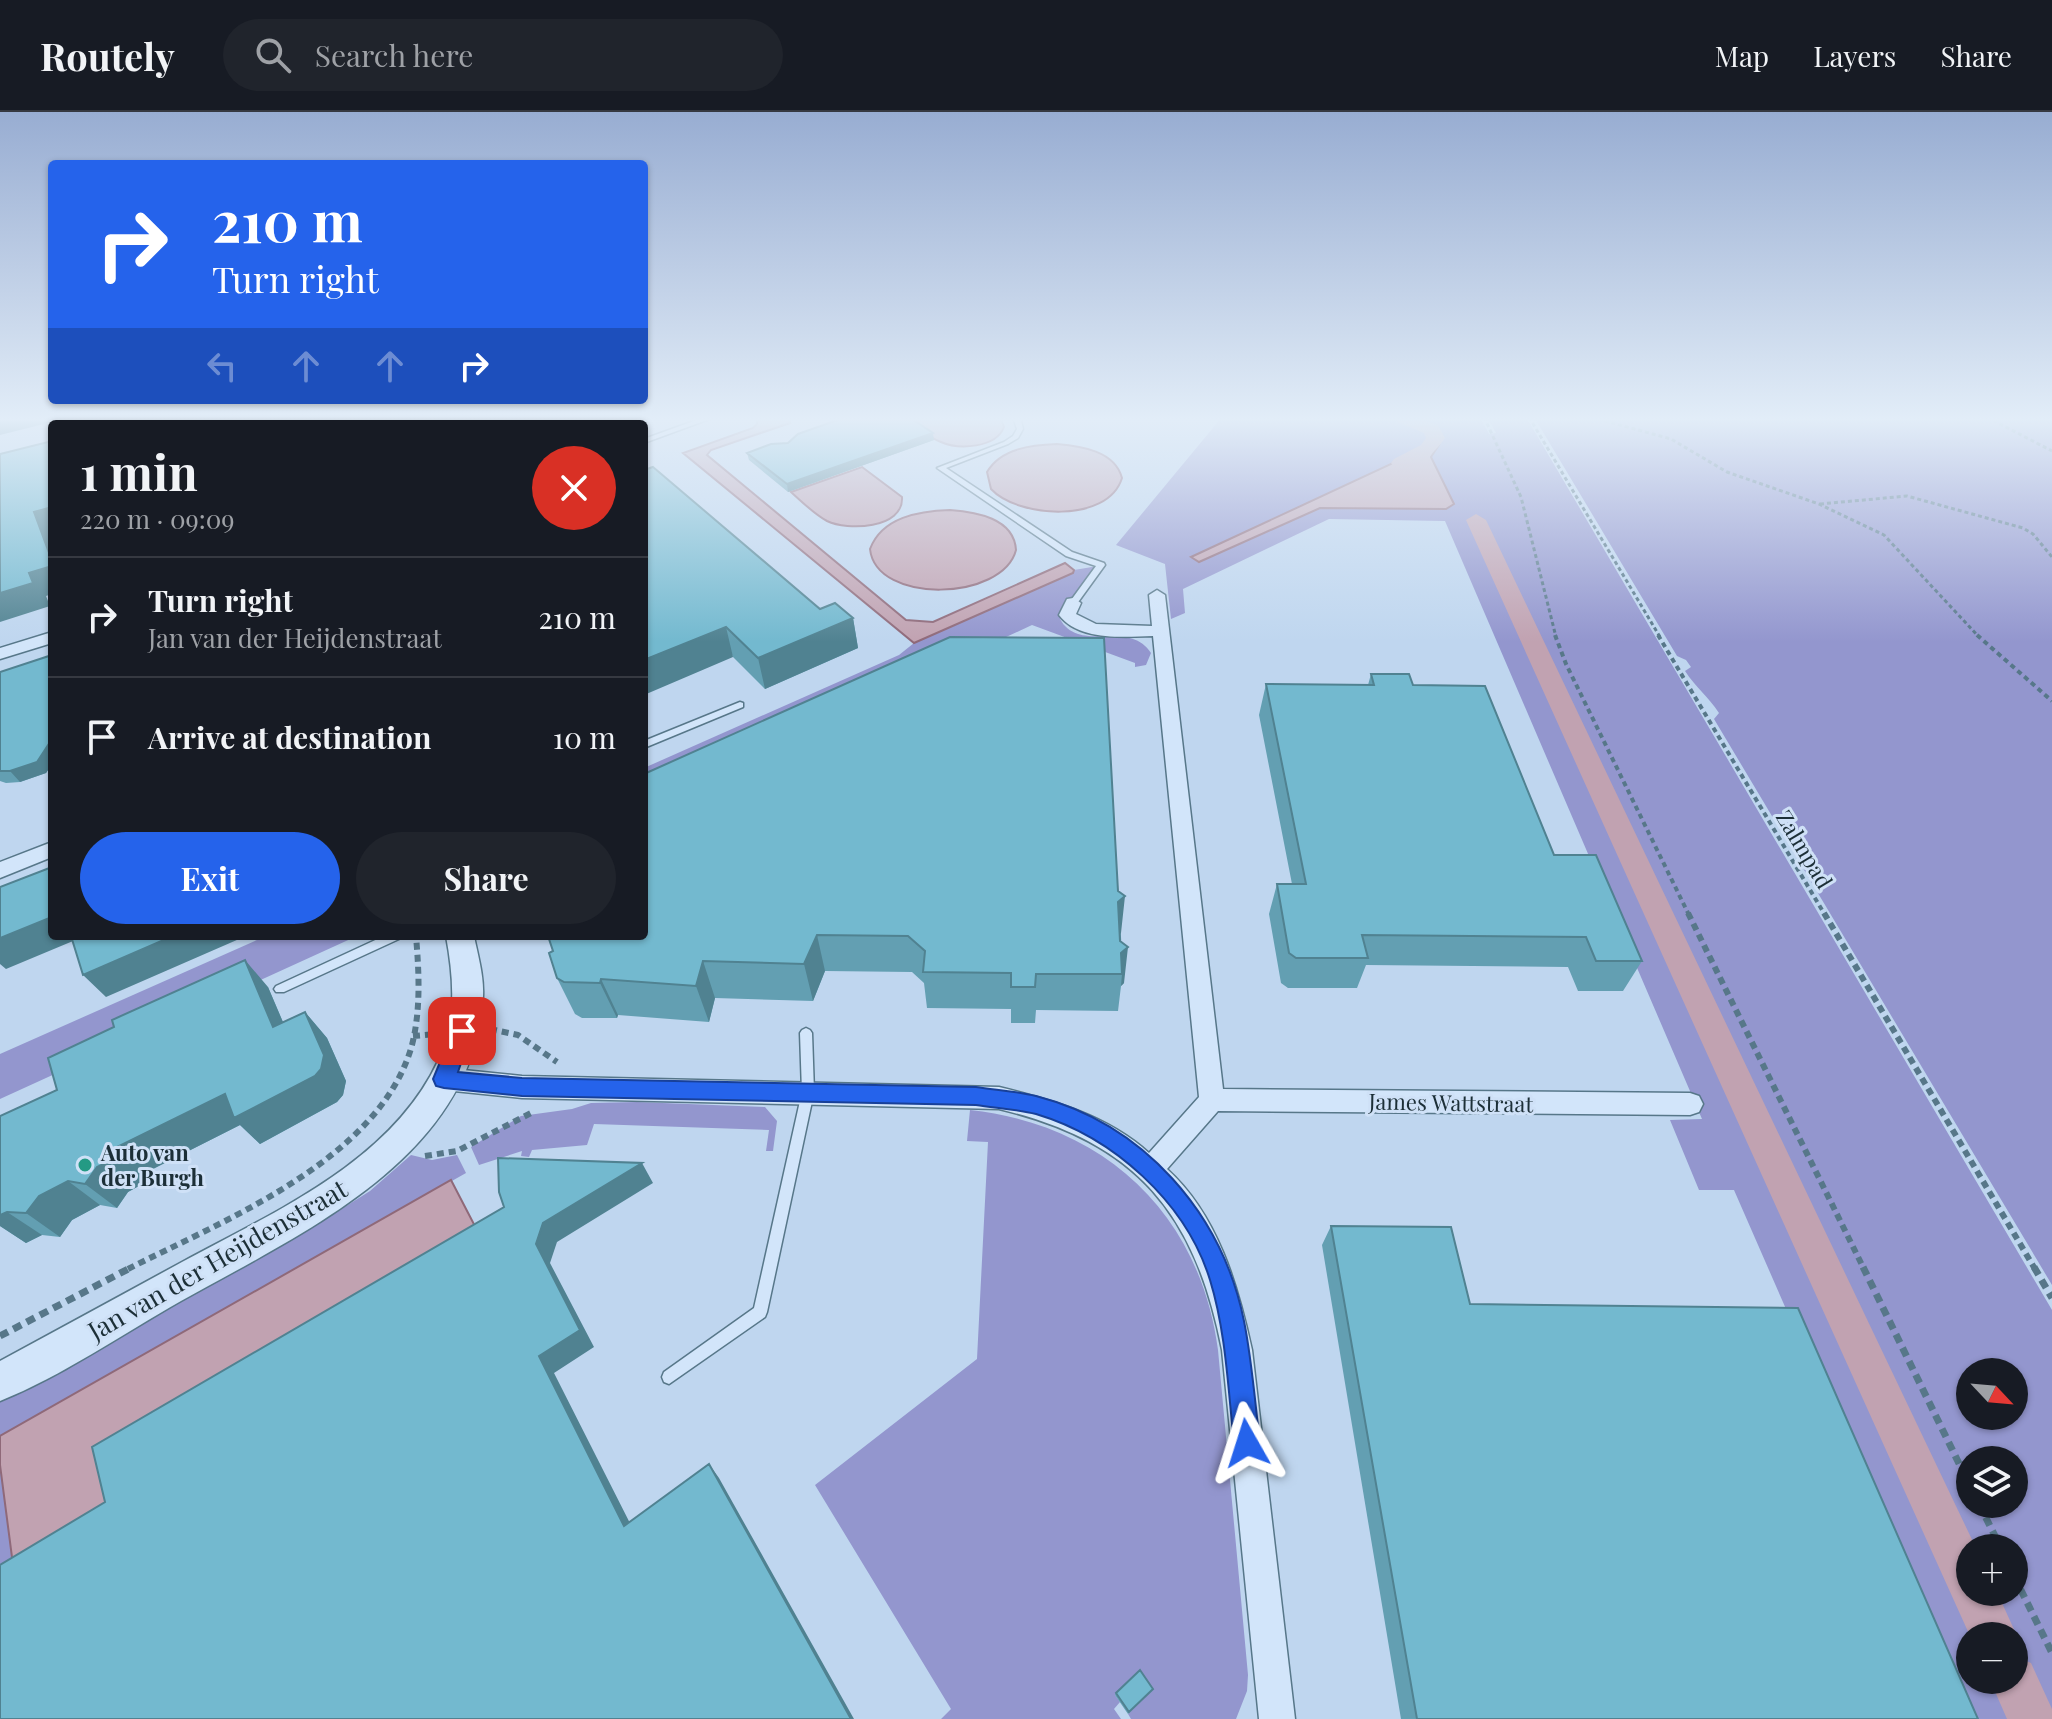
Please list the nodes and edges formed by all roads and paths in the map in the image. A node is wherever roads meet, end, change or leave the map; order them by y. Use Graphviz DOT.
graph roads {
  1 [pos="977,492"];
  2 [pos="1519,492"];
  3 [pos="1574,492"];
  4 [pos="1784,492"];
  5 [pos="1819,504"];
  6 [pos="2052,557"];
  7 [pos="1157,595"];
  8 [pos="1073,603"];
  9 [pos="1161,631"];
  10 [pos="48,638"];
  11 [pos="0,654"];
  12 [pos="2052,701"];
  13 [pos="740,705"];
  14 [pos="648,743"];
  15 [pos="48,851"];
  16 [pos="0,870"];
  17 [pos="386,940"];
  18 [pos="416,940"];
  19 [pos="461,940"];
  20 [pos="280,989"];
  21 [pos="462,1031"];
  22 [pos="806,1033"];
  23 [pos="413,1036"];
  24 [pos="444,1079"];
  25 [pos="582,1088"];
  26 [pos="808,1092"];
  27 [pos="1212,1100"];
  28 [pos="1690,1104"];
  29 [pos="539,1110"];
  30 [pos="365,1122"];
  31 [pos="396,1142"];
  32 [pos="1150,1170"];
  33 [pos="2052,1298"];
  34 [pos="0,1336"];
  35 [pos="669,1377"];
  36 [pos="0,1382"];
  37 [pos="1956,1458"];
  38 [pos="2028,1604"];
  39 [pos="2052,1653"];
  40 [pos="1277,1719"];
  1 -- 8 [label="lane"];
  2 -- 37 [label="path"];
  3 -- 33 [label="path, Zalmpad"];
  4 -- 5 [label="path"];
  5 -- 6 [label="path"];
  5 -- 12 [label="path"];
  7 -- 9 [label="street"];
  8 -- 9 [label="street"];
  9 -- 27 [label="street"];
  10 -- 11 [label="street"];
  13 -- 14 [label="lane"];
  15 -- 16 [label="street"];
  17 -- 20 [label="lane"];
  18 -- 23 [label="path, Jan van der Heijdenstraat"];
  19 -- 21 [label="street, Jan van der Heijdenstraat"];
  21 -- 23 [label="path"];
  21 -- 24 [label="street, Jan van der Heijdenstraat"];
  21 -- 25 [label="path"];
  22 -- 26 [label="lane"];
  23 -- 30 [label="path, Jan van der Heijdenstraat"];
  24 -- 25 [label="street"];
  24 -- 31 [label="street, Jan van der Heijdenstraat"];
  25 -- 26 [label="street"];
  26 -- 32 [label="street"];
  26 -- 35 [label="lane"];
  27 -- 28 [label="street, James Wattstraat"];
  27 -- 32 [label="street"];
  29 -- 31 [label="path"];
  30 -- 31 [label="path"];
  30 -- 34 [label="path, Jan van der Heijdenstraat"];
  31 -- 36 [label="street, Jan van der Heijdenstraat"];
  32 -- 40 [label="street"];
  38 -- 39 [label="path"];
}
